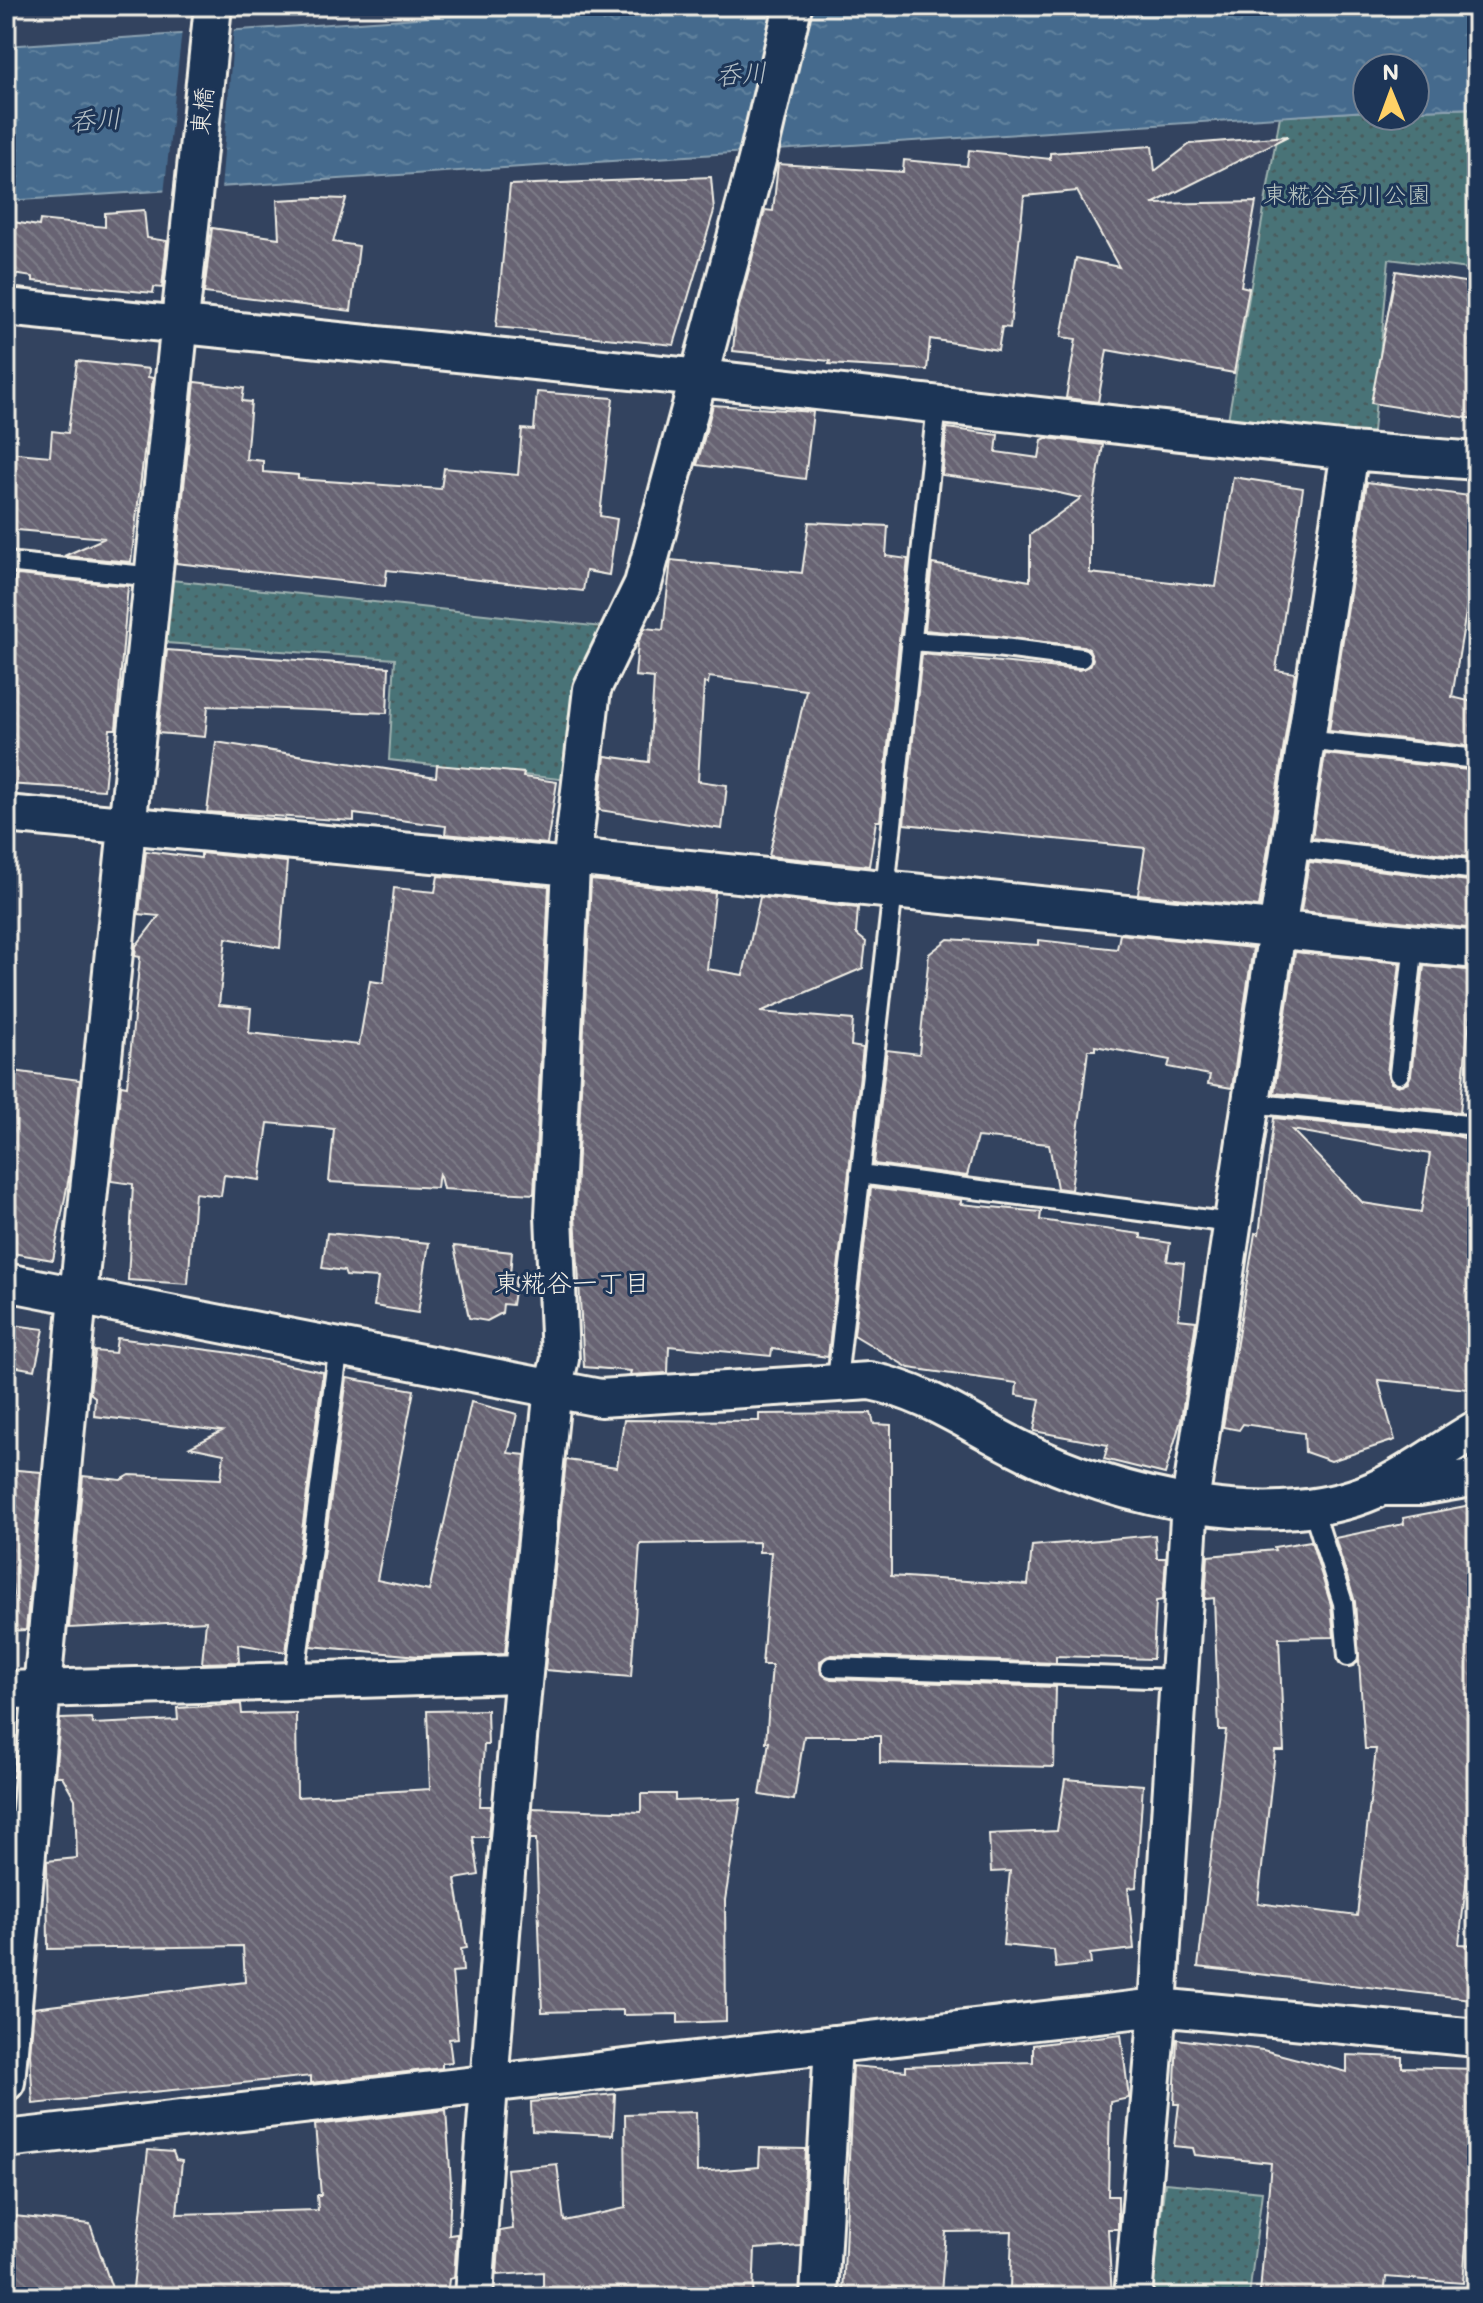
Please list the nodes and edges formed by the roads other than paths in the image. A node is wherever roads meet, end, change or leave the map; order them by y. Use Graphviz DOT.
graph roads {
  1 [pos="793,6"];
  2 [pos="212,15"];
  3 [pos="6,307"];
  4 [pos="179,325"];
  5 [pos="700,378"];
  6 [pos="937,405"];
  7 [pos="1350,451"];
  8 [pos="1477,461"];
  9 [pos="6,562"];
  10 [pos="155,577"];
  11 [pos="910,641"];
  12 [pos="1081,658"];
  13 [pos="1305,740"];
  14 [pos="1477,759"];
  15 [pos="6,814"];
  16 [pos="129,826"];
  17 [pos="1288,847"];
  18 [pos="571,862"];
  19 [pos="1477,870"];
  20 [pos="893,890"];
  21 [pos="1275,929"];
  22 [pos="1414,944"];
  23 [pos="1477,950"];
  24 [pos="1399,1074"];
  25 [pos="1249,1103"];
  26 [pos="1477,1126"];
  27 [pos="860,1174"];
  28 [pos="1231,1223"];
  29 [pos="6,1282"];
  30 [pos="78,1296"];
  31 [pos="339,1346"];
  32 [pos="837,1380"];
  33 [pos="553,1388"];
  34 [pos="1477,1429"];
  35 [pos="1477,1477"];
  36 [pos="1383,1487"];
  37 [pos="1190,1503"];
  38 [pos="1313,1509"];
  39 [pos="1348,1656"];
  40 [pos="831,1667"];
  41 [pos="522,1674"];
  42 [pos="1179,1679"];
  43 [pos="294,1682"];
  44 [pos="44,1689"];
  45 [pos="6,1690"];
  46 [pos="1158,2007"];
  47 [pos="1477,2038"];
  48 [pos="833,2044"];
  49 [pos="6,2082"];
  50 [pos="488,2086"];
  51 [pos="6,2139"];
  52 [pos="474,2297"];
  53 [pos="819,2297"];
  54 [pos="1133,2297"];
  1 -- 5 [label="street"];
  2 -- 4 [label="street, 東橋"];
  3 -- 4 [label="street"];
  4 -- 5 [label="street"];
  4 -- 10 [label="street, 東橋"];
  5 -- 6 [label="street"];
  5 -- 18 [label="street"];
  6 -- 7 [label="street"];
  6 -- 11 [label="lane"];
  7 -- 8 [label="street"];
  7 -- 13 [label="street"];
  9 -- 10 [label="lane"];
  10 -- 16 [label="street, 東橋"];
  11 -- 12 [label="lane"];
  11 -- 20 [label="lane"];
  13 -- 14 [label="lane"];
  13 -- 17 [label="street"];
  15 -- 16 [label="street"];
  16 -- 18 [label="street"];
  16 -- 30 [label="street, 東橋"];
  17 -- 19 [label="lane"];
  17 -- 21 [label="street"];
  18 -- 20 [label="street"];
  18 -- 33 [label="street"];
  20 -- 21 [label="street"];
  20 -- 27 [label="lane"];
  21 -- 22 [label="street"];
  21 -- 25 [label="street"];
  22 -- 23 [label="street"];
  22 -- 24 [label="lane"];
  25 -- 26 [label="lane"];
  25 -- 28 [label="street"];
  27 -- 28 [label="lane"];
  27 -- 32 [label="lane"];
  28 -- 37 [label="street"];
  29 -- 30 [label="street"];
  30 -- 31 [label="street"];
  30 -- 44 [label="street, 東橋"];
  31 -- 33 [label="street"];
  31 -- 43 [label="lane"];
  32 -- 33 [label="street"];
  32 -- 37 [label="street"];
  33 -- 41 [label="street"];
  34 -- 36 [label="street"];
  35 -- 36 [label="street"];
  36 -- 38 [label="street"];
  37 -- 38 [label="street"];
  37 -- 42 [label="street"];
  38 -- 39 [label="lane"];
  40 -- 42 [label="lane"];
  41 -- 43 [label="street"];
  41 -- 50 [label="street"];
  42 -- 46 [label="street"];
  43 -- 44 [label="street"];
  44 -- 45 [label="street"];
  44 -- 49 [label="street, 東橋"];
  46 -- 47 [label="street"];
  46 -- 48 [label="street"];
  46 -- 54 [label="street"];
  48 -- 50 [label="street"];
  48 -- 53 [label="street"];
  50 -- 51 [label="street"];
  50 -- 52 [label="street"];
}
